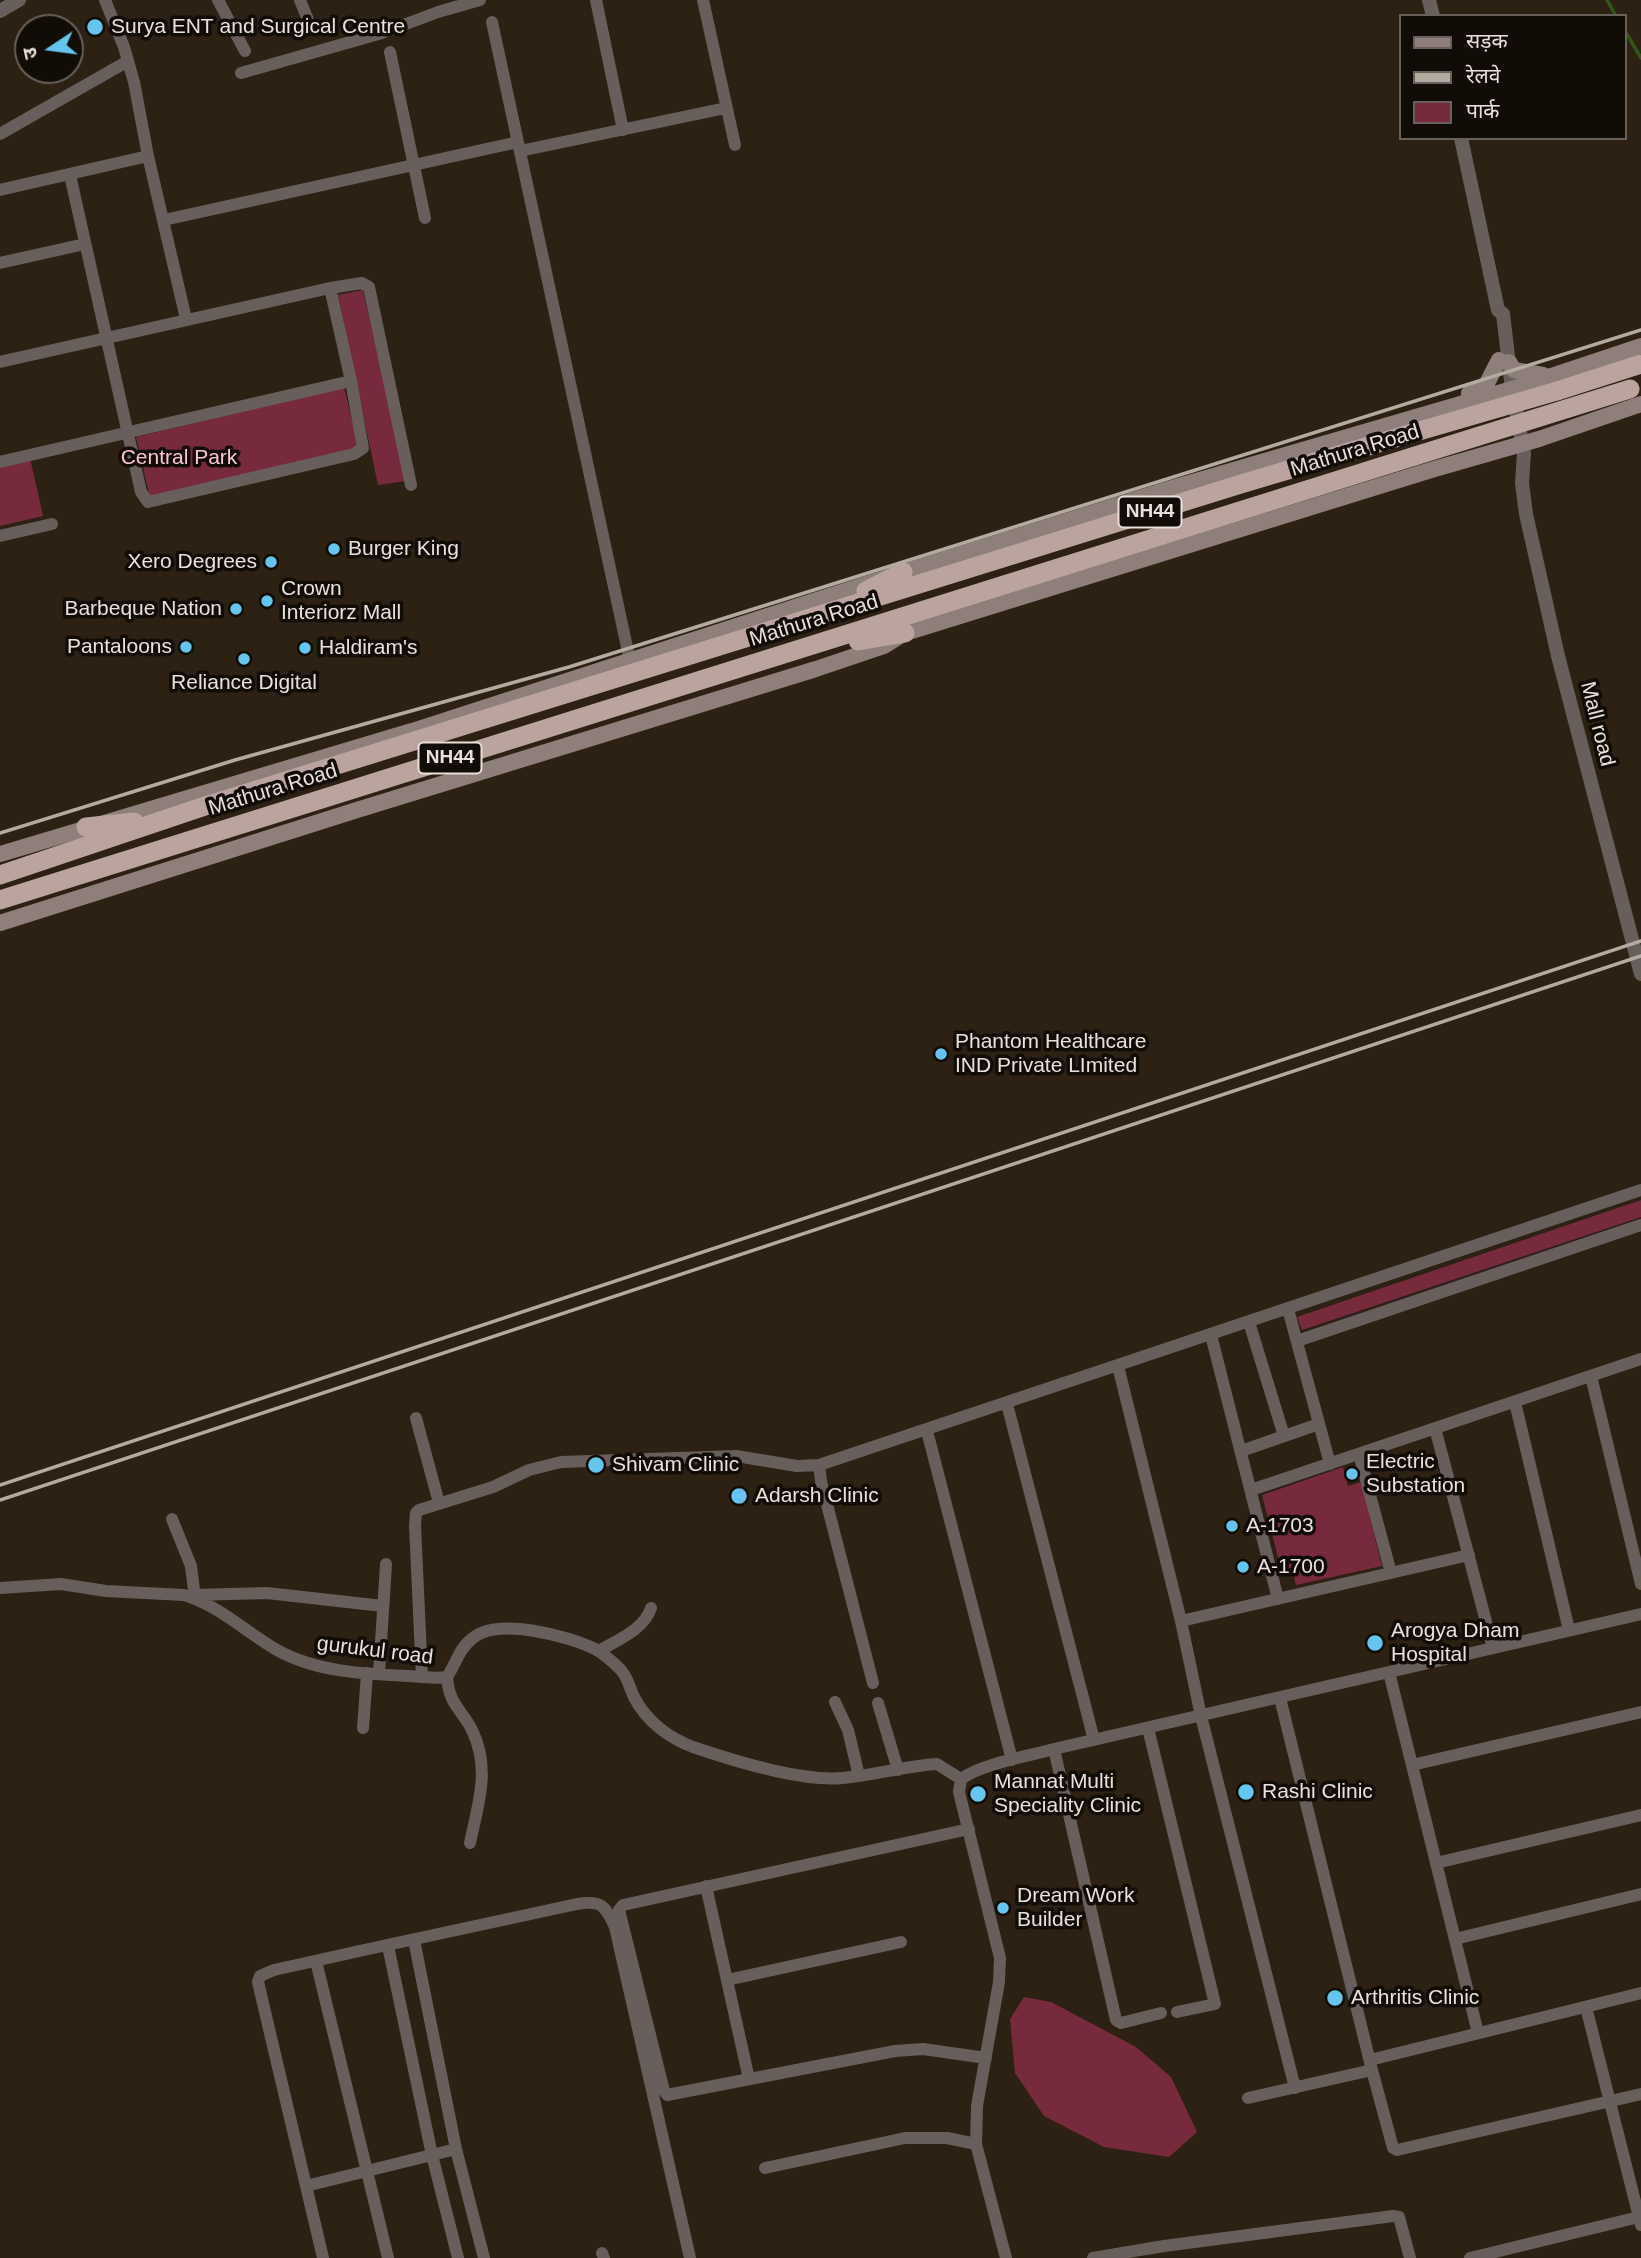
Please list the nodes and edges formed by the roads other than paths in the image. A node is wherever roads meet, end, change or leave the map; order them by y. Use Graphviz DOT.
graph roads {
  1 [pos="19,0"];
  2 [pos="105,0"];
  3 [pos="219,0"];
  4 [pos="300,0"];
  5 [pos="480,0"];
  6 [pos="596,0"];
  7 [pos="703,0"];
  8 [pos="0,11"];
  9 [pos="492,22"];
  10 [pos="310,25"];
  11 [pos="245,51"];
  12 [pos="390,52"];
  13 [pos="128,61"];
  14 [pos="241,73"];
  15 [pos="726,108"];
  16 [pos="623,130"];
  17 [pos="0,134"];
  18 [pos="1461,140"];
  19 [pos="735,145"];
  20 [pos="519,147"];
  21 [pos="148,156"];
  22 [pos="414,165"];
  23 [pos="70,175"];
  24 [pos="0,190"];
  25 [pos="425,218"];
  26 [pos="164,220"];
  27 [pos="85,244"];
  28 [pos="0,263"];
  29 [pos="331,288"];
  30 [pos="186,319"];
  31 [pos="106,337"];
  32 [pos="1641,346"];
  33 [pos="1504,361"];
  34 [pos="0,362"];
  35 [pos="1641,364"];
  36 [pos="1559,373"];
  37 [pos="351,381"];
  38 [pos="1641,386"];
  39 [pos="1507,390"];
  40 [pos="1641,404"];
  41 [pos="1412,419"];
  42 [pos="1569,428"];
  43 [pos="128,433"];
  44 [pos="1329,443"];
  45 [pos="1516,448"];
  46 [pos="0,462"];
  47 [pos="1431,470"];
  48 [pos="411,485"];
  49 [pos="1269,520"];
  50 [pos="52,524"];
  51 [pos="0,536"];
  52 [pos="903,572"];
  53 [pos="822,614"];
  54 [pos="903,625"];
  55 [pos="630,661"];
  56 [pos="169,818"];
  57 [pos="86,827"];
  58 [pos="0,854"];
  59 [pos="0,875"];
  60 [pos="0,900"];
  61 [pos="0,923"];
  62 [pos="1641,974"];
  63 [pos="1641,1189"];
  64 [pos="1641,1226"];
  65 [pos="1288,1309"];
  66 [pos="1249,1322"];
  67 [pos="1211,1335"];
  68 [pos="1297,1341"];
  69 [pos="1641,1359"];
  70 [pos="1118,1366"];
  71 [pos="1591,1376"];
  72 [pos="1515,1402"];
  73 [pos="1007,1404"];
  74 [pos="416,1418"];
  75 [pos="1319,1424"];
  76 [pos="1435,1428"];
  77 [pos="927,1431"];
  78 [pos="1284,1436"];
  79 [pos="1241,1451"];
  80 [pos="1359,1454"];
  81 [pos="1330,1464"];
  82 [pos="819,1465"];
  83 [pos="1251,1490"];
  84 [pos="439,1503"];
  85 [pos="172,1519"];
  86 [pos="1469,1555"];
  87 [pos="386,1564"];
  88 [pos="1391,1573"];
  89 [pos="1641,1584"];
  90 [pos="0,1588"];
  91 [pos="195,1596"];
  92 [pos="1279,1599"];
  93 [pos="383,1606"];
  94 [pos="651,1608"];
  95 [pos="1641,1614"];
  96 [pos="1181,1621"];
  97 [pos="1569,1630"];
  98 [pos="1493,1648"];
  99 [pos="598,1651"];
  100 [pos="1389,1672"];
  101 [pos="373,1673"];
  102 [pos="422,1677"];
  103 [pos="447,1677"];
  104 [pos="873,1683"];
  105 [pos="1280,1698"];
  106 [pos="835,1702"];
  107 [pos="878,1703"];
  108 [pos="1641,1712"];
  109 [pos="1201,1716"];
  110 [pos="363,1728"];
  111 [pos="1148,1728"];
  112 [pos="1094,1740"];
  113 [pos="1054,1749"];
  114 [pos="1012,1760"];
  115 [pos="1412,1765"];
  116 [pos="898,1770"];
  117 [pos="859,1776"];
  118 [pos="961,1779"];
  119 [pos="1641,1815"];
  120 [pos="969,1829"];
  121 [pos="470,1843"];
  122 [pos="1436,1863"];
  123 [pos="706,1886"];
  124 [pos="1641,1894"];
  125 [pos="1455,1939"];
  126 [pos="414,1940"];
  127 [pos="901,1942"];
  128 [pos="388,1946"];
  129 [pos="316,1961"];
  130 [pos="727,1980"];
  131 [pos="1641,1993"];
  132 [pos="1586,2007"];
  133 [pos="1177,2012"];
  134 [pos="1161,2013"];
  135 [pos="1478,2033"];
  136 [pos="986,2058"];
  137 [pos="1371,2065"];
  138 [pos="749,2079"];
  139 [pos="1295,2088"];
  140 [pos="1641,2094"];
  141 [pos="1248,2098"];
  142 [pos="1610,2102"];
  143 [pos="976,2144"];
  144 [pos="456,2149"];
  145 [pos="432,2155"];
  146 [pos="765,2168"];
  147 [pos="368,2170"];
  148 [pos="1635,2175"];
  149 [pos="306,2186"];
  150 [pos="1640,2221"];
  151 [pos="1166,2252"];
  152 [pos="323,2258"];
  153 [pos="388,2258"];
  154 [pos="458,2258"];
  155 [pos="484,2258"];
  156 [pos="690,2258"];
  157 [pos="1006,2258"];
  158 [pos="1093,2258"];
  159 [pos="1410,2258"];
  160 [pos="1470,2258"];
  1 -- 8 [label="street"];
  2 -- 13 [label="street"];
  3 -- 11 [label="street"];
  4 -- 10 [label="street"];
  5 -- 14 [label="street"];
  6 -- 16 [label="street"];
  7 -- 15 [label="street"];
  9 -- 20 [label="street"];
  12 -- 22 [label="street"];
  13 -- 17 [label="street"];
  13 -- 21 [label="street"];
  15 -- 16 [label="street"];
  15 -- 19 [label="street"];
  16 -- 20 [label="street"];
  18 -- 33 [label="street, Mall road"];
  20 -- 22 [label="street"];
  20 -- 55 [label="street"];
  21 -- 23 [label="street"];
  21 -- 26 [label="street"];
  22 -- 25 [label="street"];
  22 -- 26 [label="street"];
  23 -- 24 [label="street"];
  23 -- 27 [label="street"];
  26 -- 30 [label="street"];
  27 -- 28 [label="street"];
  27 -- 31 [label="street"];
  29 -- 30 [label="street"];
  29 -- 37 [label="street"];
  29 -- 48 [label="street"];
  30 -- 31 [label="street"];
  31 -- 34 [label="street"];
  31 -- 43 [label="street"];
  32 -- 36 [label="main road"];
  33 -- 36 [label="main road"];
  33 -- 39 [label="street, Mall road"];
  33 -- 44 [label="main road"];
  35 -- 53 [label="highway, Mathura Road / NH44, bridge"];
  36 -- 39 [label="main road"];
  36 -- 42 [label="main road"];
  37 -- 43 [label="street"];
  37 -- 43 [label="street"];
  38 -- 54 [label="highway, Mathura Road / NH44, bridge"];
  39 -- 41 [label="main road"];
  39 -- 45 [label="street, Mall road"];
  40 -- 42 [label="main road"];
  41 -- 44 [label="main road"];
  41 -- 47 [label="main road"];
  42 -- 45 [label="main road"];
  43 -- 46 [label="street"];
  44 -- 52 [label="main road"];
  45 -- 47 [label="main road"];
  45 -- 49 [label="main road"];
  45 -- 62 [label="street, Mall road"];
  47 -- 49 [label="main road"];
  49 -- 54 [label="main road"];
  50 -- 51 [label="street"];
  52 -- 53 [label="highway"];
  52 -- 55 [label="main road"];
  53 -- 56 [label="highway, Mathura Road / NH44"];
  54 -- 60 [label="highway, Mathura Road / NH44"];
  54 -- 61 [label="main road"];
  55 -- 57 [label="main road"];
  56 -- 57 [label="highway"];
  56 -- 59 [label="highway, Mathura Road / NH44"];
  57 -- 58 [label="main road"];
  63 -- 65 [label="street"];
  64 -- 68 [label="street"];
  65 -- 66 [label="street"];
  65 -- 68 [label="street"];
  66 -- 67 [label="street"];
  66 -- 78 [label="street"];
  67 -- 70 [label="street"];
  67 -- 79 [label="street"];
  68 -- 75 [label="street"];
  69 -- 71 [label="street"];
  70 -- 73 [label="street"];
  70 -- 96 [label="street"];
  71 -- 72 [label="street"];
  71 -- 89 [label="street"];
  72 -- 76 [label="street"];
  72 -- 97 [label="street"];
  73 -- 77 [label="street"];
  73 -- 112 [label="street"];
  74 -- 84 [label="street"];
  75 -- 78 [label="street"];
  75 -- 81 [label="street"];
  76 -- 80 [label="street"];
  76 -- 86 [label="street"];
  77 -- 82 [label="street"];
  77 -- 114 [label="street"];
  78 -- 79 [label="street"];
  79 -- 83 [label="street"];
  80 -- 81 [label="street"];
  80 -- 88 [label="street"];
  81 -- 83 [label="street"];
  82 -- 84 [label="street"];
  82 -- 104 [label="street"];
  83 -- 92 [label="street"];
  84 -- 102 [label="street"];
  85 -- 91 [label="street"];
  86 -- 88 [label="street"];
  86 -- 98 [label="street"];
  87 -- 93 [label="street"];
  88 -- 92 [label="street"];
  90 -- 91 [label="street, gurukul road"];
  91 -- 93 [label="street"];
  91 -- 101 [label="street, gurukul road"];
  92 -- 96 [label="street"];
  93 -- 101 [label="street"];
  94 -- 99 [label="street"];
  95 -- 97 [label="street"];
  96 -- 109 [label="street"];
  97 -- 98 [label="street"];
  98 -- 100 [label="street"];
  99 -- 103 [label="street, gurukul road"];
  99 -- 117 [label="street, gurukul road"];
  100 -- 105 [label="street"];
  100 -- 115 [label="street"];
  101 -- 102 [label="street, gurukul road"];
  101 -- 110 [label="street"];
  102 -- 103 [label="street, gurukul road"];
  103 -- 121 [label="street"];
  105 -- 109 [label="street"];
  105 -- 137 [label="street"];
  106 -- 117 [label="street"];
  107 -- 116 [label="street"];
  108 -- 115 [label="street"];
  109 -- 111 [label="street"];
  109 -- 139 [label="street"];
  111 -- 112 [label="street"];
  111 -- 133 [label="street"];
  112 -- 113 [label="street"];
  113 -- 114 [label="street"];
  113 -- 134 [label="street"];
  114 -- 118 [label="street"];
  115 -- 122 [label="street"];
  116 -- 117 [label="street, gurukul road"];
  116 -- 118 [label="street, gurukul road"];
  118 -- 120 [label="street"];
  119 -- 122 [label="street"];
  120 -- 123 [label="street"];
  120 -- 136 [label="street"];
  122 -- 125 [label="street"];
  123 -- 130 [label="street"];
  123 -- 138 [label="street"];
  124 -- 125 [label="street"];
  125 -- 135 [label="street"];
  126 -- 128 [label="street"];
  126 -- 144 [label="street"];
  126 -- 156 [label="street"];
  127 -- 130 [label="street"];
  128 -- 129 [label="street"];
  128 -- 145 [label="street"];
  129 -- 147 [label="street"];
  129 -- 149 [label="street"];
  130 -- 138 [label="street"];
  131 -- 132 [label="street"];
  132 -- 135 [label="street"];
  132 -- 142 [label="street"];
  135 -- 137 [label="street"];
  136 -- 138 [label="street"];
  136 -- 143 [label="street"];
  137 -- 139 [label="street"];
  137 -- 142 [label="street"];
  139 -- 141 [label="street"];
  140 -- 142 [label="street"];
  142 -- 148 [label="street"];
  143 -- 146 [label="street"];
  143 -- 157 [label="street"];
  144 -- 145 [label="street"];
  144 -- 155 [label="street"];
  145 -- 147 [label="street"];
  145 -- 154 [label="street"];
  147 -- 149 [label="street"];
  147 -- 153 [label="street"];
  148 -- 150 [label="street"];
  149 -- 152 [label="street"];
  150 -- 160 [label="street"];
  151 -- 158 [label="street"];
  151 -- 159 [label="street"];
}
